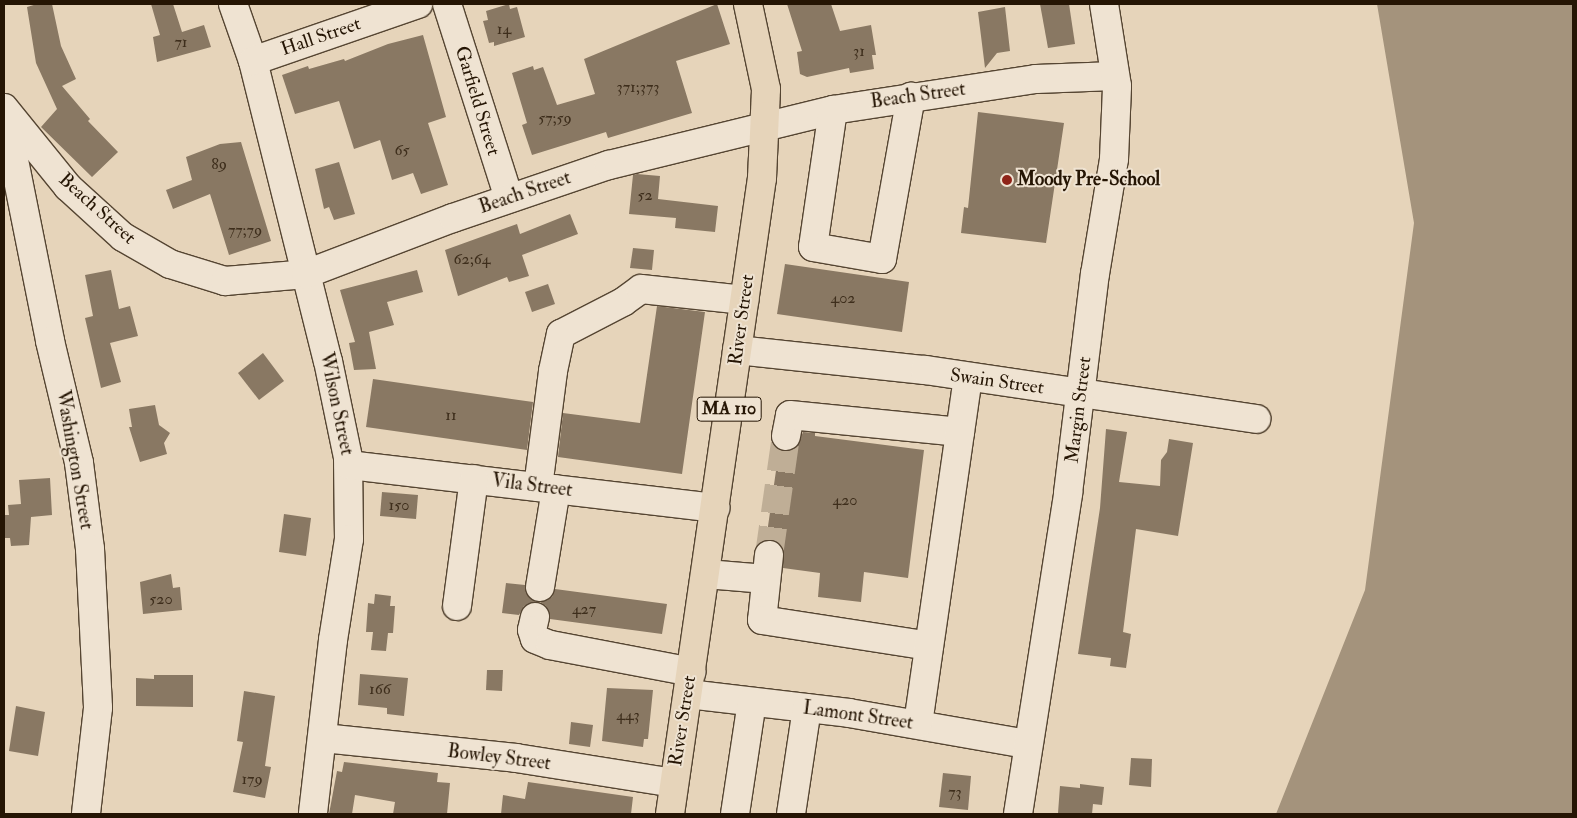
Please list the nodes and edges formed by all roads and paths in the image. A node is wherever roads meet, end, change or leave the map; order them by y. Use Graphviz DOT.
graph roads {
  1 [pos="233,4"];
  2 [pos="418,4"];
  3 [pos="447,4"];
  4 [pos="748,4"];
  5 [pos="1104,4"];
  6 [pos="252,61"];
  7 [pos="1115,76"];
  8 [pos="911,96"];
  9 [pos="4,109"];
  10 [pos="833,110"];
  11 [pos="764,126"];
  12 [pos="509,198"];
  13 [pos="306,274"];
  14 [pos="744,300"];
  15 [pos="737,350"];
  16 [pos="968,378"];
  17 [pos="1080,394"];
  18 [pos="1256,419"];
  19 [pos="960,432"];
  20 [pos="786,436"];
  21 [pos="349,465"];
  22 [pos="474,479"];
  23 [pos="547,488"];
  24 [pos="715,508"];
  25 [pos="706,574"];
  26 [pos="540,587"];
  27 [pos="457,606"];
  28 [pos="535,617"];
  29 [pos="929,646"];
  30 [pos="689,683"];
  31 [pos="752,702"];
  32 [pos="807,708"];
  33 [pos="918,724"];
  34 [pos="323,738"];
  35 [pos="1027,744"];
  36 [pos="674,783"];
  37 [pos="86,814"];
  38 [pos="313,814"];
  39 [pos="670,814"];
  40 [pos="735,814"];
  41 [pos="791,814"];
  42 [pos="1018,814"];
  1 -- 6 [label="street, Wilson Street"];
  2 -- 6 [label="street, Hall Street"];
  3 -- 12 [label="street, Garfield Street"];
  4 -- 11 [label="main road, River Street / MA 110"];
  5 -- 7 [label="street, Margin Street"];
  6 -- 13 [label="street, Wilson Street"];
  7 -- 8 [label="street, Beach Street"];
  7 -- 17 [label="street, Margin Street"];
  8 -- 10 [label="street, Beach Street"];
  8 -- 10 [label="street"];
  9 -- 13 [label="street, Beach Street"];
  9 -- 37 [label="street, Washington Street"];
  10 -- 11 [label="street, Beach Street"];
  11 -- 12 [label="street, Beach Street"];
  11 -- 14 [label="main road, River Street / MA 110"];
  12 -- 13 [label="street, Beach Street"];
  13 -- 21 [label="street, Wilson Street"];
  14 -- 15 [label="main road, River Street / MA 110"];
  14 -- 23 [label="street"];
  15 -- 16 [label="street, Swain Street"];
  15 -- 24 [label="main road, River Street / MA 110"];
  16 -- 17 [label="street, Swain Street"];
  16 -- 19 [label="street"];
  17 -- 18 [label="street, Swain Street"];
  17 -- 35 [label="street, Margin Street"];
  19 -- 20 [label="street"];
  19 -- 29 [label="street"];
  21 -- 22 [label="street, Vila Street"];
  21 -- 34 [label="street, Wilson Street"];
  22 -- 23 [label="street, Vila Street"];
  22 -- 27 [label="street"];
  23 -- 24 [label="street, Vila Street"];
  23 -- 26 [label="street"];
  24 -- 25 [label="main road, River Street / MA 110"];
  25 -- 29 [label="street"];
  25 -- 30 [label="main road, River Street / MA 110"];
  28 -- 30 [label="street, Lamont Street"];
  29 -- 33 [label="street"];
  30 -- 31 [label="street, Lamont Street"];
  30 -- 36 [label="main road, River Street / MA 110"];
  31 -- 32 [label="street, Lamont Street"];
  31 -- 40 [label="street"];
  32 -- 33 [label="street, Lamont Street"];
  32 -- 41 [label="street"];
  33 -- 35 [label="street, Lamont Street"];
  34 -- 36 [label="street, Bowley Street"];
  34 -- 38 [label="street, Wilson Street"];
  35 -- 42 [label="street, Margin Street"];
  36 -- 39 [label="main road, River Street / MA 110"];
}
